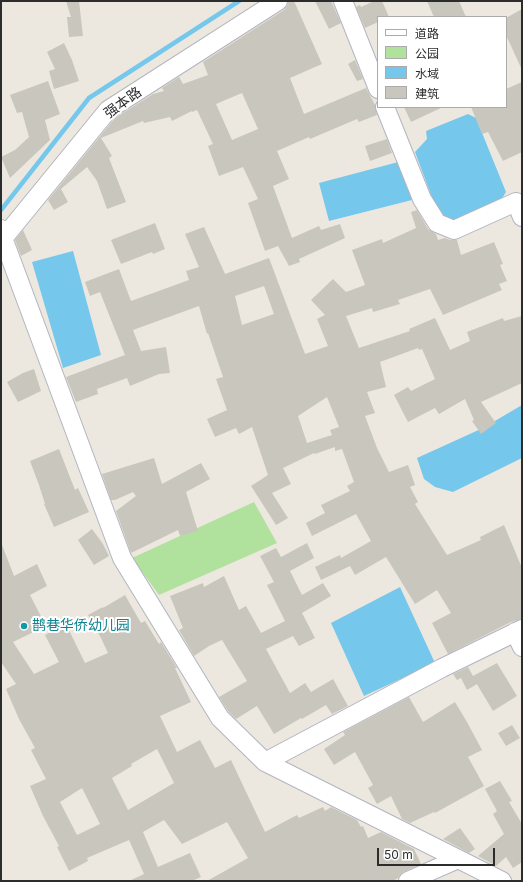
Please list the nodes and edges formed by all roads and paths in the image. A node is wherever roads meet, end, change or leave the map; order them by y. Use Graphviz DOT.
graph roads {
  1 [pos="278,1"];
  2 [pos="343,1"];
  3 [pos="377,87"];
  4 [pos="385,108"];
  5 [pos="522,216"];
  6 [pos="2,236"];
  7 [pos="520,636"];
  8 [pos="265,762"];
  9 [pos="458,859"];
  10 [pos="438,875"];
  11 [pos="408,881"];
  12 [pos="502,881"];
  1 -- 6 [label="street, 强本路"];
  2 -- 3 [label="street"];
  4 -- 5 [label="street"];
  6 -- 8 [label="street"];
  7 -- 8 [label="street"];
  8 -- 9 [label="street"];
  9 -- 10 [label="street"];
  9 -- 12 [label="street"];
  10 -- 11 [label="street"];
}
